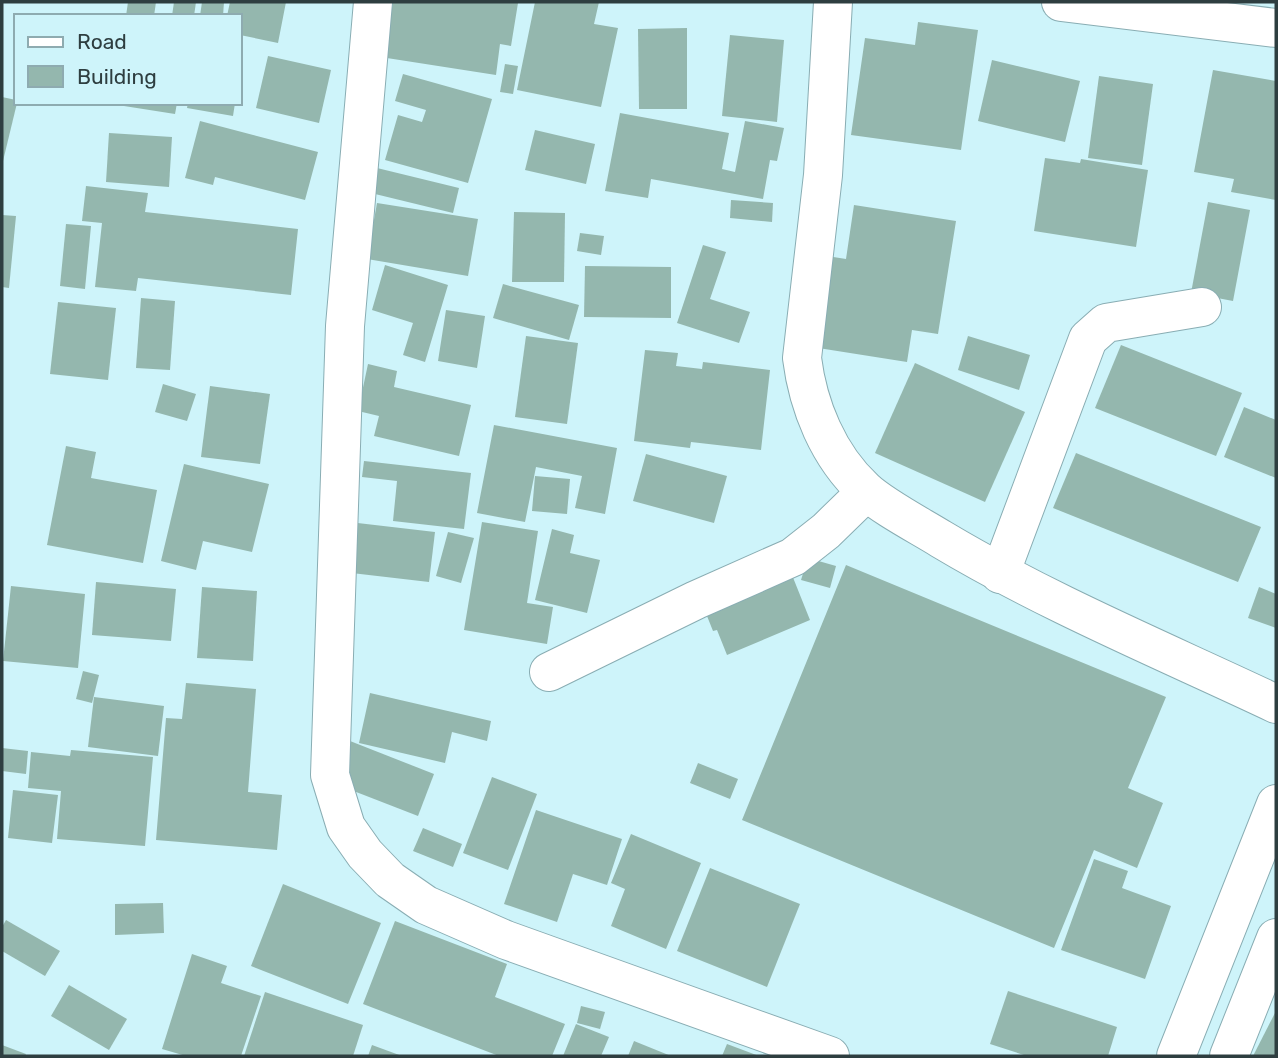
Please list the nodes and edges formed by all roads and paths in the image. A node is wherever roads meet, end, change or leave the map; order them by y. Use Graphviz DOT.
graph roads {
  1 [pos="373,2"];
  2 [pos="833,2"];
  3 [pos="1082,3"];
  4 [pos="1276,28"];
  5 [pos="1202,307"];
  6 [pos="866,492"];
  7 [pos="1000,574"];
  8 [pos="549,673"];
  9 [pos="1276,704"];
  10 [pos="1276,804"];
  11 [pos="1276,938"];
  12 [pos="830,1056"];
  13 [pos="1176,1056"];
  14 [pos="1229,1056"];
  1 -- 12 [label="street"];
  2 -- 6 [label="street"];
  3 -- 4 [label="street"];
  5 -- 7 [label="street"];
  6 -- 7 [label="street"];
  6 -- 8 [label="street"];
  7 -- 9 [label="street"];
  10 -- 13 [label="street"];
  11 -- 14 [label="street"];
}
